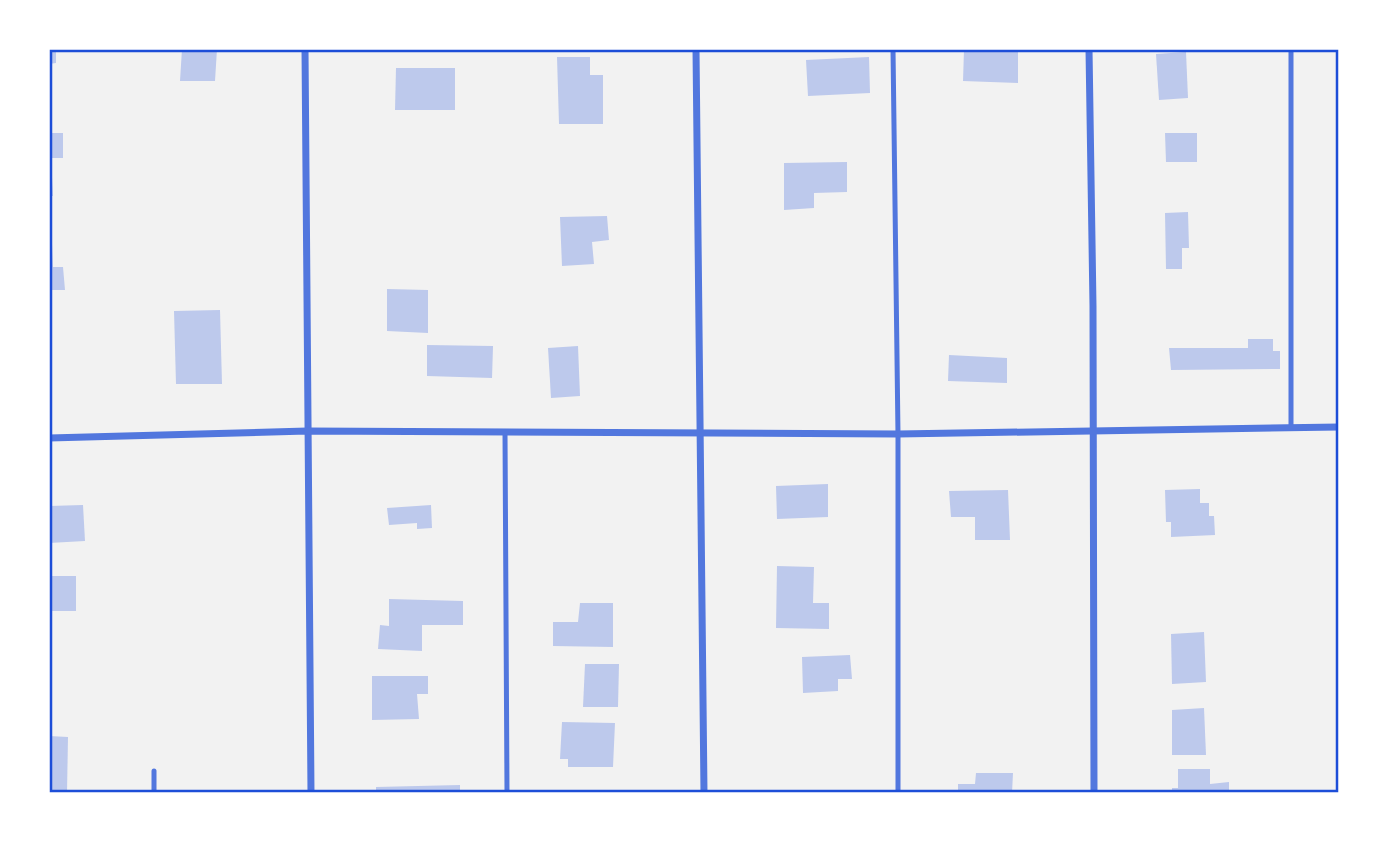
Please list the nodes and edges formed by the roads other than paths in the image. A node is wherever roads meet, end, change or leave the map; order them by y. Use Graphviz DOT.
graph roads {
  1 [pos="305,49"];
  2 [pos="696,49"];
  3 [pos="893,49"];
  4 [pos="1089,49"];
  5 [pos="1291,49"];
  6 [pos="1291,427"];
  7 [pos="1339,428"];
  8 [pos="307,431"];
  9 [pos="1092,431"];
  10 [pos="505,432"];
  11 [pos="701,433"];
  12 [pos="898,434"];
  13 [pos="49,438"];
  14 [pos="154,771"];
  15 [pos="155,793"];
  16 [pos="311,793"];
  17 [pos="507,793"];
  18 [pos="704,793"];
  19 [pos="898,793"];
  20 [pos="1094,793"];
  1 -- 8 [label="street"];
  2 -- 11 [label="street"];
  3 -- 12 [label="lane"];
  4 -- 9 [label="street"];
  5 -- 6 [label="lane"];
  6 -- 7 [label="street"];
  6 -- 9 [label="street"];
  8 -- 10 [label="street"];
  8 -- 13 [label="street"];
  8 -- 16 [label="street"];
  9 -- 12 [label="street"];
  9 -- 20 [label="street"];
  10 -- 11 [label="street"];
  10 -- 17 [label="lane"];
  11 -- 12 [label="street"];
  11 -- 18 [label="street"];
  12 -- 19 [label="lane"];
  14 -- 15 [label="lane"];
}
